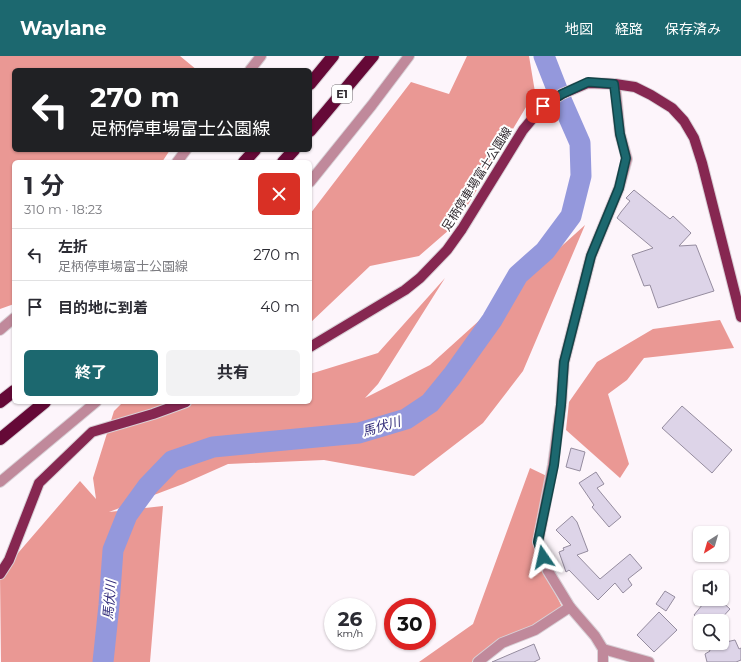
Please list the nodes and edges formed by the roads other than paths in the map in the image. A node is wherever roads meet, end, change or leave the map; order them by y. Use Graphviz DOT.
graph roads {
  1 [pos="261,56"];
  2 [pos="333,56"];
  3 [pos="373,56"];
  4 [pos="409,56"];
  5 [pos="252,68"];
  6 [pos="312,82"];
  7 [pos="614,84"];
  8 [pos="312,129"];
  9 [pos="184,152"];
  10 [pos="253,152"];
  11 [pos="292,152"];
  12 [pos="178,160"];
  13 [pos="246,160"];
  14 [pos="285,160"];
  15 [pos="312,180"];
  16 [pos="741,317"];
  17 [pos="12,320"];
  18 [pos="0,330"];
  19 [pos="312,346"];
  20 [pos="12,393"];
  21 [pos="0,402"];
  22 [pos="42,404"];
  23 [pos="94,404"];
  24 [pos="180,404"];
  25 [pos="0,438"];
  26 [pos="0,482"];
  27 [pos="0,574"];
  28 [pos="570,607"];
  29 [pos="603,649"];
  30 [pos="478,662"];
  31 [pos="602,662"];
  32 [pos="649,662"];
  1 -- 5 [label="street"];
  2 -- 6 [label="highway, E1"];
  3 -- 8 [label="highway, E1"];
  4 -- 15 [label="street"];
  7 -- 16 [label="main road, 足柄停車場富士公園線"];
  7 -- 19 [label="main road, 足柄停車場富士公園線"];
  7 -- 28 [label="street"];
  9 -- 12 [label="street"];
  10 -- 13 [label="highway"];
  11 -- 14 [label="highway"];
  17 -- 18 [label="street"];
  20 -- 21 [label="highway"];
  22 -- 25 [label="highway"];
  23 -- 26 [label="street"];
  24 -- 27 [label="main road"];
  28 -- 29 [label="street"];
  28 -- 30 [label="street"];
  29 -- 31 [label="street"];
  29 -- 32 [label="street"];
}
